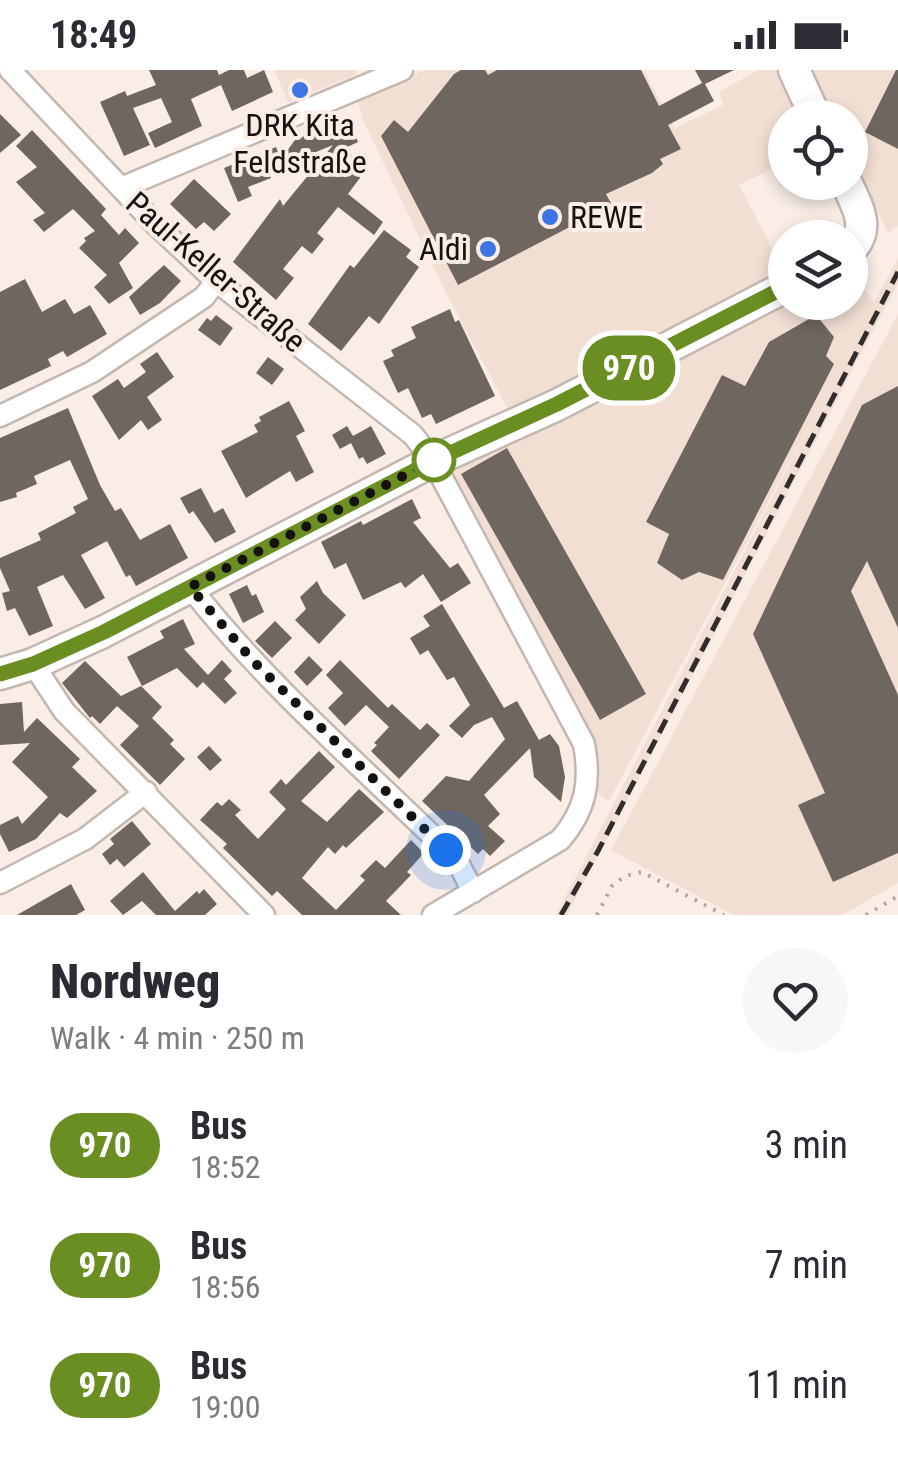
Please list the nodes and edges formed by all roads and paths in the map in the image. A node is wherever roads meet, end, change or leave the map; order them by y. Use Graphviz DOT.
graph roads {
  1 [pos="10,70"];
  2 [pos="402,70"];
  3 [pos="794,70"];
  4 [pos="808,100"];
  5 [pos="120,188"];
  6 [pos="216,282"];
  7 [pos="768,296"];
  8 [pos="0,416"];
  9 [pos="433,461"];
  10 [pos="190,587"];
  11 [pos="33,664"];
  12 [pos="0,674"];
  13 [pos="146,792"];
  14 [pos="0,883"];
  15 [pos="473,892"];
  16 [pos="898,896"];
  17 [pos="264,915"];
  18 [pos="433,915"];
  19 [pos="597,915"];
  20 [pos="724,915"];
  21 [pos="866,915"];
  1 -- 5 [label="street, Paul-Keller-Straße"];
  2 -- 5 [label="street"];
  3 -- 4 [label="main road"];
  5 -- 6 [label="street, Paul-Keller-Straße"];
  6 -- 8 [label="street"];
  6 -- 9 [label="street, Paul-Keller-Straße"];
  7 -- 9 [label="main road"];
  9 -- 10 [label="main road"];
  9 -- 15 [label="street, Paul-Keller-Straße"];
  10 -- 11 [label="main road"];
  10 -- 15 [label="street"];
  11 -- 12 [label="main road"];
  11 -- 13 [label="street"];
  13 -- 14 [label="street"];
  13 -- 17 [label="street"];
  15 -- 18 [label="street"];
  16 -- 21 [label="path"];
  19 -- 20 [label="path"];
}
